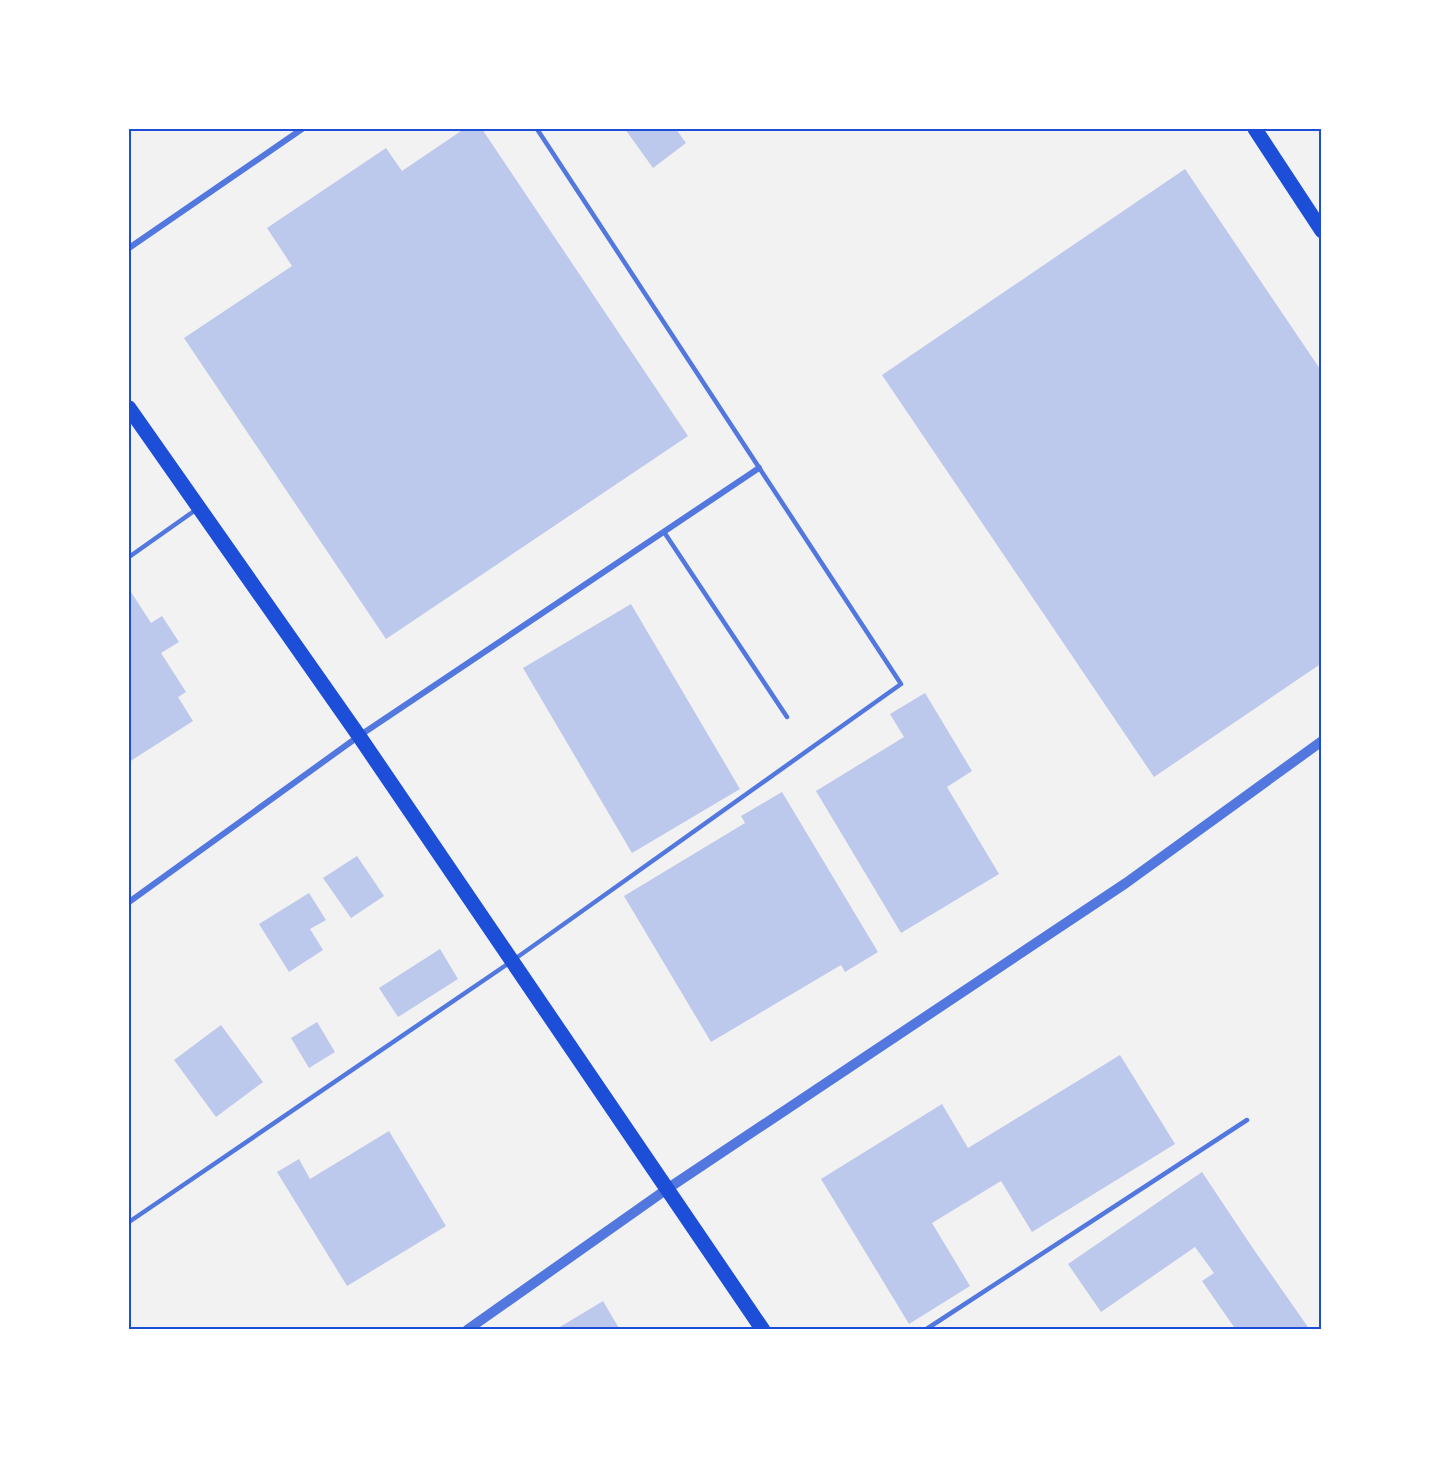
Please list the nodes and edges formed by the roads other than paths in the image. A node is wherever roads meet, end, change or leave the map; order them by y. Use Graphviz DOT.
graph roads {
  1 [pos="302,129"];
  2 [pos="537,129"];
  3 [pos="1255,129"];
  4 [pos="1322,231"];
  5 [pos="129,248"];
  6 [pos="129,408"];
  7 [pos="759,468"];
  8 [pos="199,507"];
  9 [pos="663,532"];
  10 [pos="129,557"];
  11 [pos="787,717"];
  12 [pos="359,736"];
  13 [pos="1322,741"];
  14 [pos="129,902"];
  15 [pos="512,961"];
  16 [pos="1247,1120"];
  17 [pos="667,1189"];
  18 [pos="129,1222"];
  19 [pos="466,1330"];
  20 [pos="763,1330"];
  21 [pos="925,1330"];
  1 -- 5 [label="street"];
  2 -- 7 [label="lane"];
  3 -- 4 [label="main road"];
  6 -- 8 [label="main road"];
  7 -- 9 [label="street"];
  7 -- 15 [label="lane"];
  8 -- 10 [label="lane"];
  8 -- 12 [label="main road"];
  9 -- 11 [label="lane"];
  9 -- 12 [label="street"];
  12 -- 14 [label="street"];
  12 -- 15 [label="main road"];
  13 -- 17 [label="street"];
  15 -- 17 [label="main road"];
  15 -- 18 [label="lane"];
  16 -- 21 [label="lane"];
  17 -- 19 [label="street"];
  17 -- 20 [label="main road"];
}
